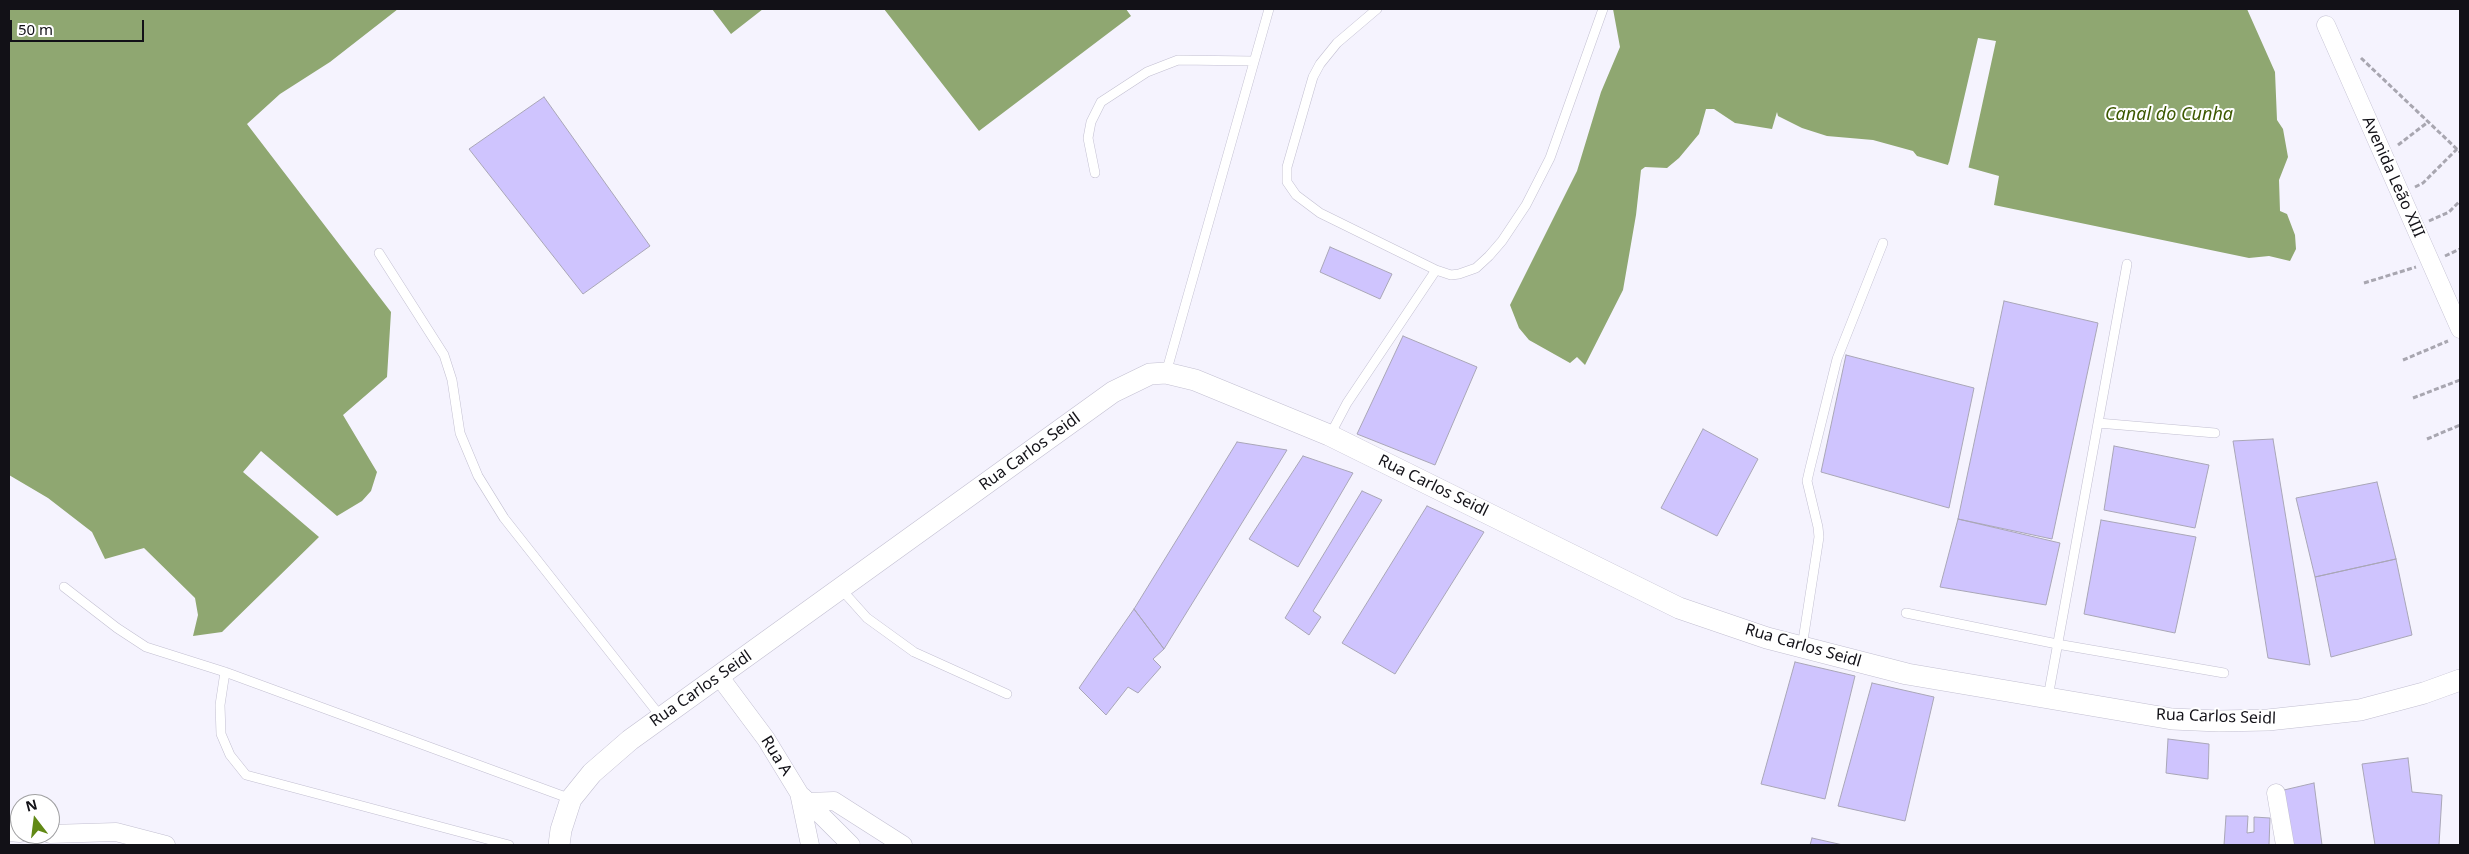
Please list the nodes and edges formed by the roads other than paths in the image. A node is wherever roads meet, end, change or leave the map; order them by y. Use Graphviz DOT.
graph roads {
  1 [pos="1269,9"];
  2 [pos="1377,9"];
  3 [pos="1603,9"];
  4 [pos="2326,26"];
  5 [pos="1254,61"];
  6 [pos="1095,174"];
  7 [pos="1883,243"];
  8 [pos="379,254"];
  9 [pos="2127,264"];
  10 [pos="1436,270"];
  11 [pos="2456,334"];
  12 [pos="1166,373"];
  13 [pos="2098,423"];
  14 [pos="2215,433"];
  15 [pos="1330,436"];
  16 [pos="64,587"];
  17 [pos="841,588"];
  18 [pos="1906,613"];
  19 [pos="2057,644"];
  20 [pos="1802,648"];
  21 [pos="225,672"];
  22 [pos="2224,673"];
  23 [pos="719,676"];
  24 [pos="2460,680"];
  25 [pos="1007,694"];
  26 [pos="2047,700"];
  27 [pos="661,717"];
  28 [pos="2276,793"];
  29 [pos="804,798"];
  30 [pos="571,799"];
  31 [pos="60,834"];
  32 [pos="166,845"];
  33 [pos="509,845"];
  34 [pos="559,845"];
  35 [pos="810,845"];
  36 [pos="851,845"];
  37 [pos="903,845"];
  38 [pos="2285,845"];
  1 -- 5 [label="lane"];
  2 -- 10 [label="lane"];
  3 -- 10 [label="lane"];
  4 -- 11 [label="street, Avenida Leão XIII"];
  5 -- 6 [label="lane"];
  5 -- 12 [label="lane"];
  7 -- 20 [label="lane"];
  8 -- 27 [label="lane"];
  9 -- 13 [label="lane"];
  10 -- 15 [label="lane"];
  12 -- 15 [label="street, Rua Carlos Seidl"];
  12 -- 17 [label="street, Rua Carlos Seidl"];
  13 -- 14 [label="lane"];
  13 -- 19 [label="lane"];
  15 -- 20 [label="street, Rua Carlos Seidl"];
  16 -- 21 [label="lane"];
  17 -- 23 [label="street, Rua Carlos Seidl"];
  17 -- 25 [label="lane"];
  18 -- 19 [label="lane"];
  19 -- 22 [label="lane"];
  19 -- 26 [label="lane"];
  20 -- 26 [label="street, Rua Carlos Seidl"];
  21 -- 30 [label="lane"];
  21 -- 33 [label="lane"];
  23 -- 27 [label="street, Rua Carlos Seidl"];
  23 -- 29 [label="street, Rua A"];
  24 -- 26 [label="street, Rua Carlos Seidl"];
  27 -- 30 [label="street, Rua Carlos Seidl"];
  28 -- 38 [label="street"];
  29 -- 35 [label="street, Rua A"];
  29 -- 36 [label="street"];
  29 -- 37 [label="street"];
  30 -- 34 [label="street, Rua Carlos Seidl"];
  31 -- 32 [label="street"];
}
